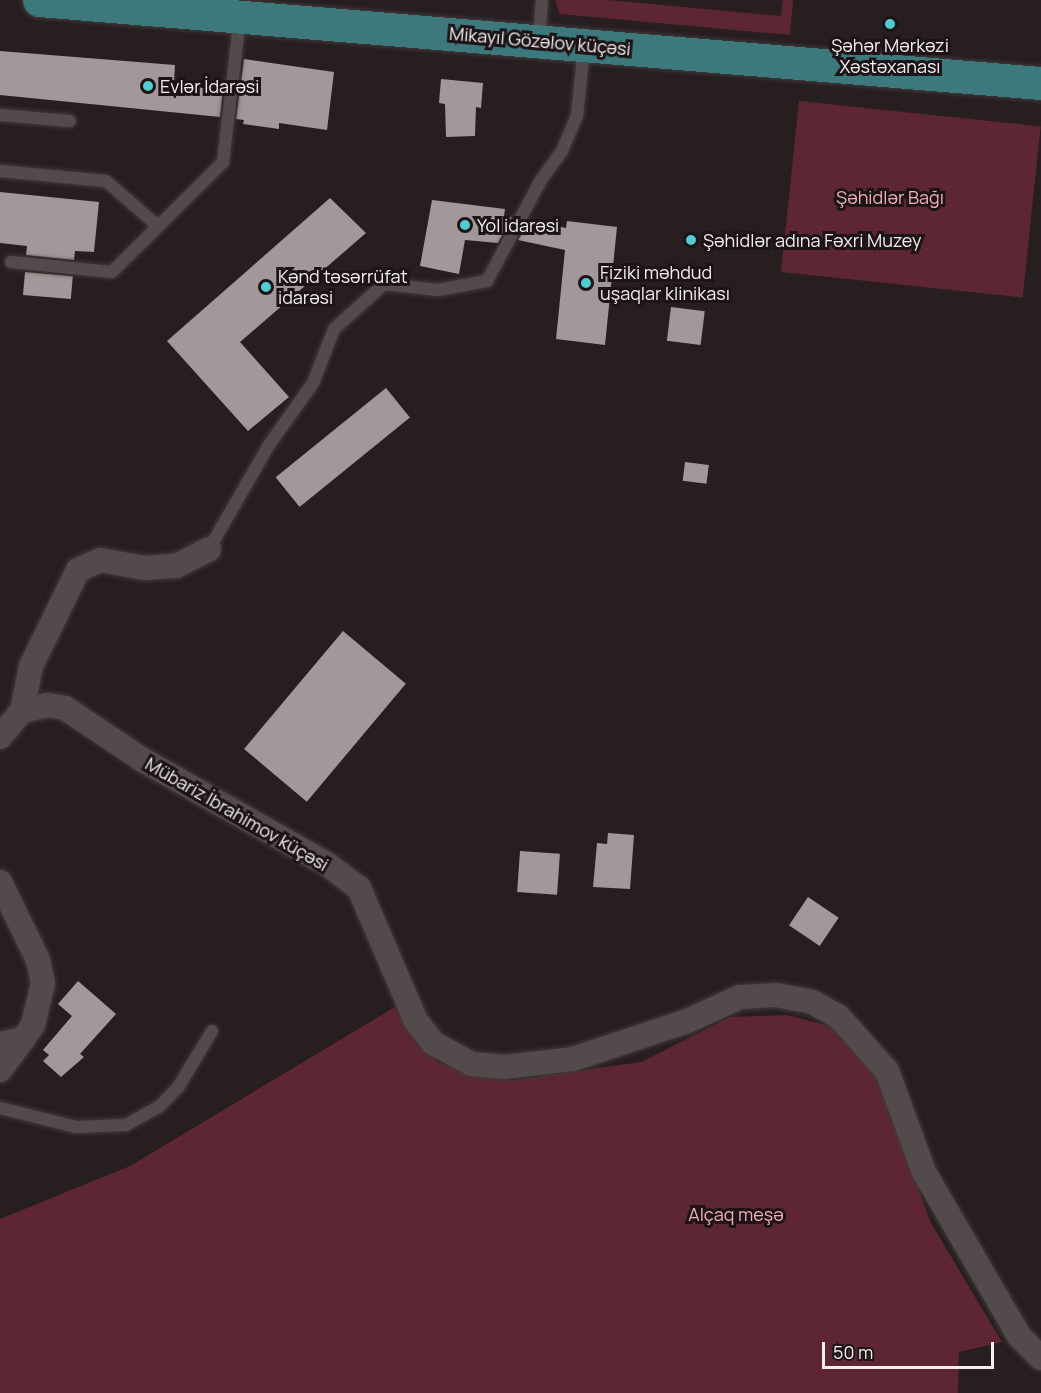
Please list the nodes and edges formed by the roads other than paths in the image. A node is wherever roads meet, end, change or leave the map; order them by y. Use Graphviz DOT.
graph roads {
  1 [pos="39,0"];
  2 [pos="542,0"];
  3 [pos="198,6"];
  4 [pos="240,16"];
  5 [pos="539,41"];
  6 [pos="585,45"];
  7 [pos="1041,83"];
  8 [pos="0,116"];
  9 [pos="70,121"];
  10 [pos="0,171"];
  11 [pos="158,226"];
  12 [pos="11,262"];
  13 [pos="209,549"];
  14 [pos="21,711"];
  15 [pos="0,737"];
  16 [pos="0,882"];
  17 [pos="212,1031"];
  18 [pos="11,1041"];
  19 [pos="0,1070"];
  20 [pos="0,1108"];
  21 [pos="1041,1358"];
  1 -- 3 [label="main road, Mikayıl Gözəlov küçəsi"];
  2 -- 5 [label="lane"];
  3 -- 4 [label="main road, Mikayıl Gözəlov küçəsi"];
  4 -- 5 [label="main road, Mikayıl Gözəlov küçəsi"];
  4 -- 11 [label="lane"];
  5 -- 6 [label="main road, Mikayıl Gözəlov küçəsi"];
  6 -- 7 [label="main road, Mikayıl Gözəlov küçəsi"];
  6 -- 13 [label="lane"];
  8 -- 9 [label="lane"];
  10 -- 11 [label="lane"];
  11 -- 12 [label="lane"];
  13 -- 14 [label="street"];
  14 -- 15 [label="street"];
  14 -- 21 [label="street, Mübariz İbrahimov küçəsi"];
  16 -- 18 [label="street"];
  17 -- 20 [label="lane"];
  18 -- 19 [label="street"];
}
